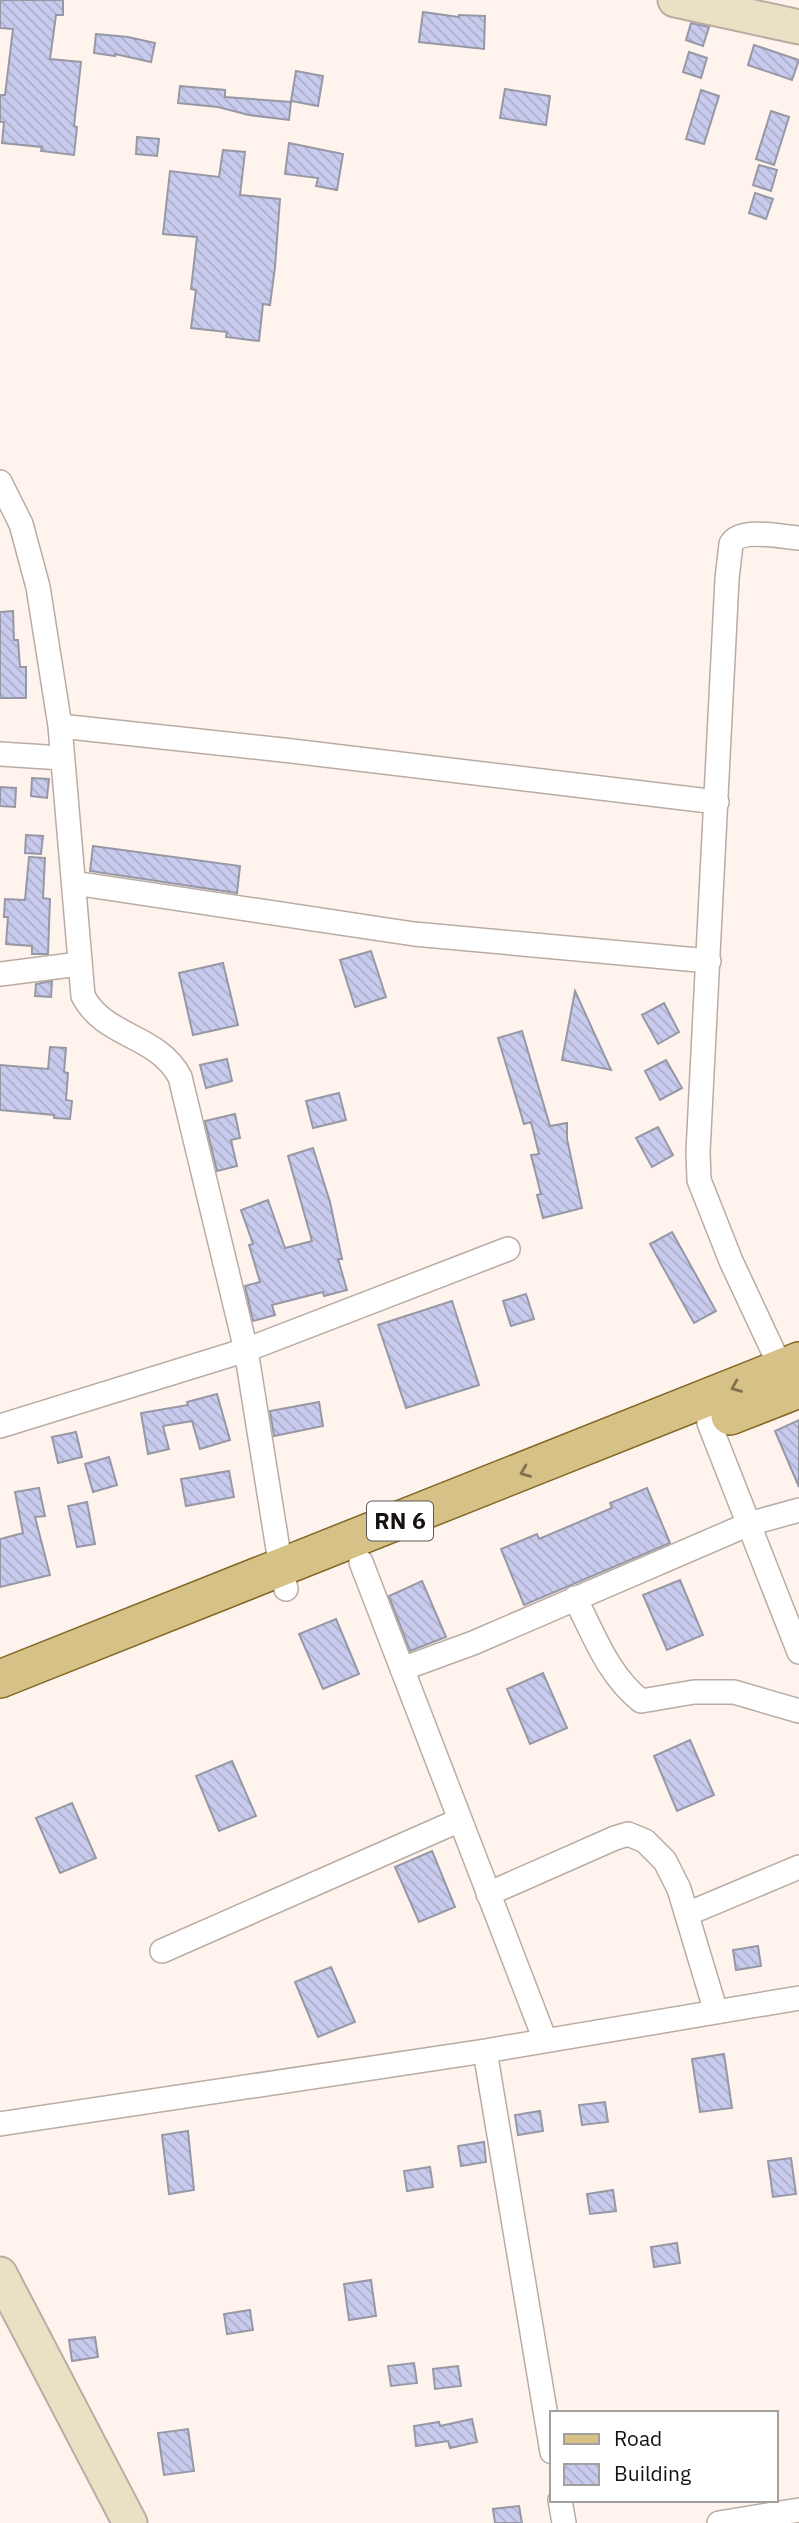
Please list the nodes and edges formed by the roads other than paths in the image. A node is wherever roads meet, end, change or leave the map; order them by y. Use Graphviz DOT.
graph roads {
  1 [pos="687,1"];
  2 [pos="799,27"];
  3 [pos="0,484"];
  4 [pos="799,538"];
  5 [pos="60,726"];
  6 [pos="0,754"];
  7 [pos="62,758"];
  8 [pos="717,802"];
  9 [pos="74,883"];
  10 [pos="709,961"];
  11 [pos="79,964"];
  12 [pos="0,974"];
  13 [pos="508,1249"];
  14 [pos="246,1350"];
  15 [pos="793,1373"];
  16 [pos="709,1423"];
  17 [pos="0,1426"];
  18 [pos="799,1510"];
  19 [pos="749,1524"];
  20 [pos="361,1562"];
  21 [pos="284,1578"];
  22 [pos="575,1598"];
  23 [pos="799,1652"];
  24 [pos="402,1670"];
  25 [pos="0,1679"];
  26 [pos="0,1705"];
  27 [pos="799,1711"];
  28 [pos="460,1820"];
  29 [pos="799,1867"];
  30 [pos="488,1894"];
  31 [pos="687,1914"];
  32 [pos="162,1951"];
  33 [pos="799,1998"];
  34 [pos="716,2012"];
  35 [pos="545,2040"];
  36 [pos="485,2051"];
  37 [pos="0,2124"];
  38 [pos="0,2274"];
  39 [pos="550,2440"];
  40 [pos="560,2502"];
  41 [pos="799,2510"];
  42 [pos="130,2523"];
  43 [pos="564,2523"];
  44 [pos="719,2523"];
  1 -- 2 [label="street"];
  3 -- 5 [label="street"];
  4 -- 8 [label="street"];
  5 -- 7 [label="street"];
  5 -- 8 [label="street"];
  6 -- 7 [label="street"];
  7 -- 9 [label="street"];
  8 -- 10 [label="street"];
  9 -- 10 [label="street"];
  9 -- 11 [label="street"];
  10 -- 15 [label="street"];
  11 -- 12 [label="street"];
  11 -- 14 [label="street"];
  13 -- 14 [label="street"];
  14 -- 17 [label="street"];
  14 -- 21 [label="street"];
  15 -- 16 [label="main road, RN 6"];
  15 -- 21 [label="main road, RN 6, one-way"];
  16 -- 19 [label="street"];
  16 -- 20 [label="main road, RN 6"];
  18 -- 19 [label="street"];
  19 -- 22 [label="street"];
  19 -- 23 [label="street"];
  20 -- 21 [label="main road, RN 6"];
  20 -- 24 [label="street"];
  21 -- 25 [label="main road, RN 6"];
  21 -- 26 [label="main road, RN 6"];
  22 -- 24 [label="street"];
  22 -- 27 [label="street"];
  24 -- 28 [label="street"];
  28 -- 30 [label="street"];
  28 -- 32 [label="street"];
  29 -- 31 [label="street"];
  30 -- 31 [label="street"];
  30 -- 35 [label="street"];
  31 -- 34 [label="street"];
  33 -- 34 [label="street"];
  34 -- 35 [label="street"];
  35 -- 36 [label="street"];
  36 -- 37 [label="street"];
  36 -- 39 [label="street"];
  38 -- 42 [label="street"];
  40 -- 43 [label="street"];
  41 -- 44 [label="street"];
}
